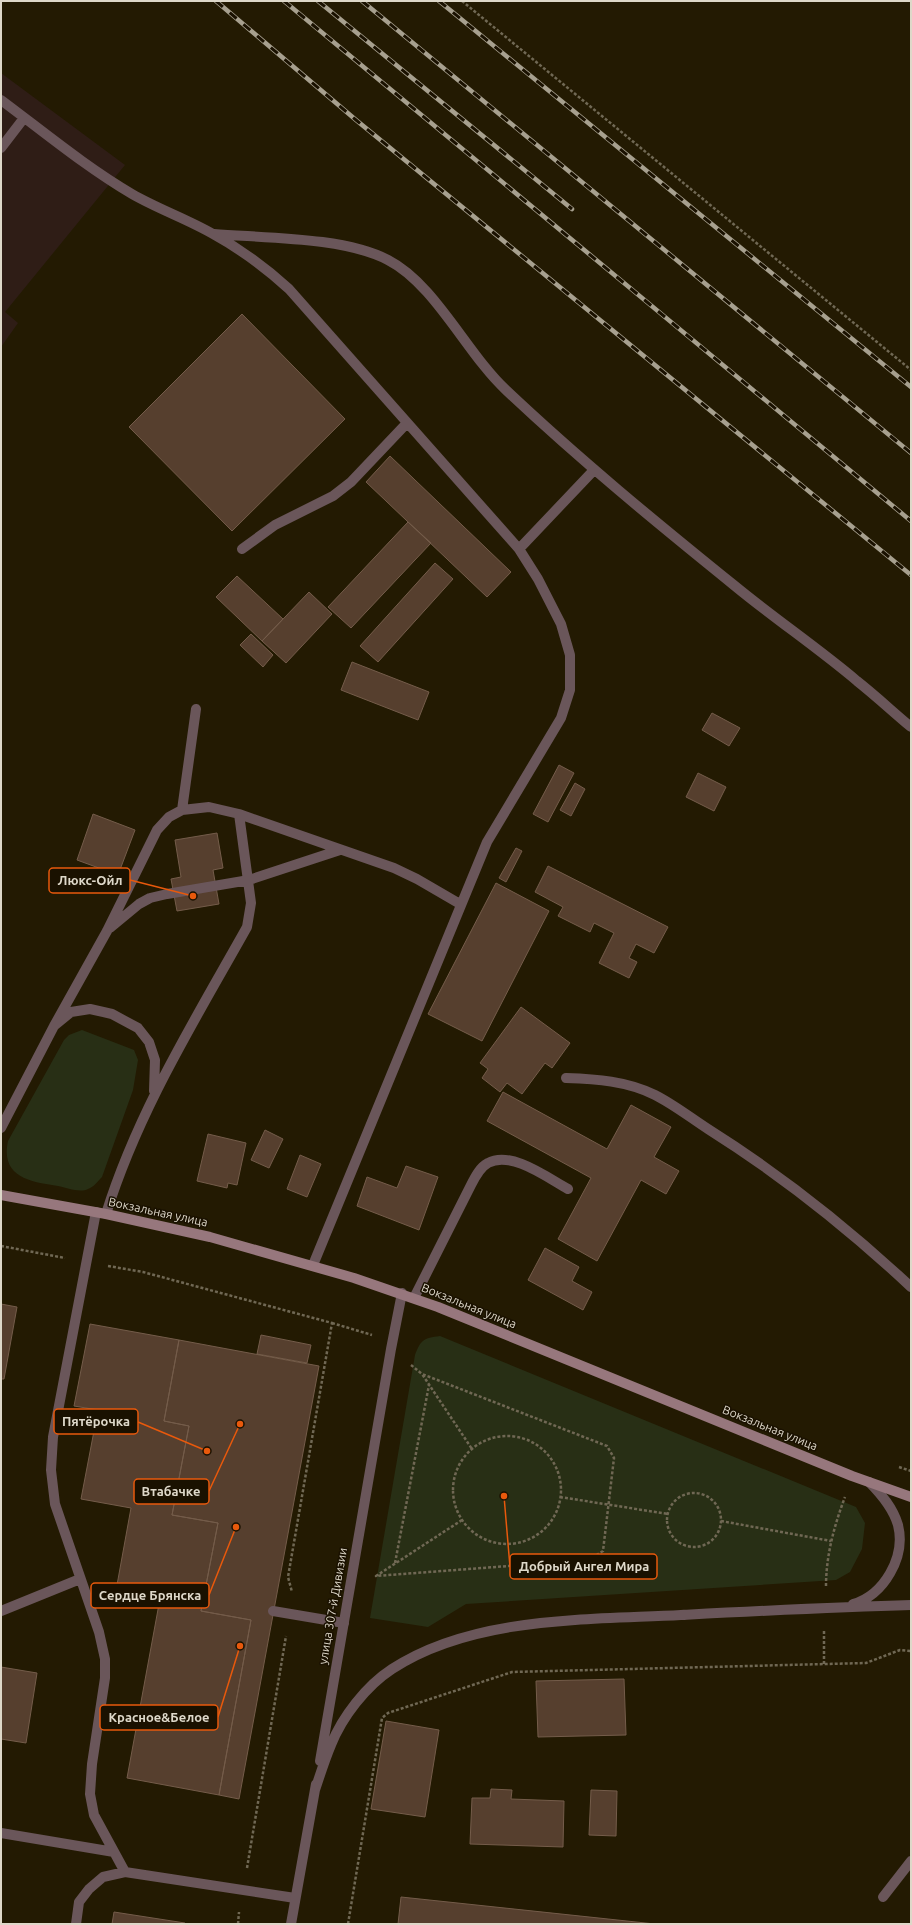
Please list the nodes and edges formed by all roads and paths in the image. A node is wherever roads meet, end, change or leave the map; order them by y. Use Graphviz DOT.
graph roads {
  1 [pos="462,1"];
  2 [pos="1,100"];
  3 [pos="24,118"];
  4 [pos="1,148"];
  5 [pos="212,234"];
  6 [pos="911,370"];
  7 [pos="407,423"];
  8 [pos="594,470"];
  9 [pos="242,549"];
  10 [pos="519,549"];
  11 [pos="196,709"];
  12 [pos="911,727"];
  13 [pos="182,810"];
  14 [pos="239,814"];
  15 [pos="340,850"];
  16 [pos="249,880"];
  17 [pos="460,904"];
  18 [pos="107,931"];
  19 [pos="54,1026"];
  20 [pos="566,1078"];
  21 [pos="154,1092"];
  22 [pos="1,1128"];
  23 [pos="568,1189"];
  24 [pos="1,1195"];
  25 [pos="101,1213"];
  26 [pos="1,1246"];
  27 [pos="86,1262"];
  28 [pos="313,1265"];
  29 [pos="911,1287"];
  30 [pos="402,1293"];
  31 [pos="414,1298"];
  32 [pos="429,1385"];
  33 [pos="472,1449"];
  34 [pos="869,1482"];
  35 [pos="560,1497"];
  36 [pos="911,1497"];
  37 [pos="609,1505"];
  38 [pos="669,1514"];
  39 [pos="462,1520"];
  40 [pos="721,1521"];
  41 [pos="831,1541"];
  42 [pos="395,1564"];
  43 [pos="80,1579"];
  44 [pos="911,1605"];
  45 [pos="841,1607"];
  46 [pos="1,1611"];
  47 [pos="273,1611"];
  48 [pos="290,1613"];
  49 [pos="344,1623"];
  50 [pos="911,1651"];
  51 [pos="315,1790"];
  52 [pos="1,1833"];
  53 [pos="249,1850"];
  54 [pos="114,1852"];
  55 [pos="911,1861"];
  56 [pos="125,1872"];
  57 [pos="884,1896"];
  58 [pos="295,1898"];
  59 [pos="76,1924"];
  60 [pos="291,1924"];
  61 [pos="348,1924"];
  1 -- 6 [label="path"];
  2 -- 3 [label="street"];
  3 -- 4 [label="street"];
  3 -- 5 [label="street"];
  5 -- 7 [label="street"];
  5 -- 8 [label="street"];
  7 -- 9 [label="street"];
  7 -- 10 [label="street"];
  8 -- 10 [label="street"];
  8 -- 12 [label="street"];
  10 -- 17 [label="street"];
  11 -- 13 [label="street"];
  13 -- 14 [label="street"];
  13 -- 18 [label="street"];
  14 -- 15 [label="street"];
  14 -- 16 [label="street"];
  15 -- 16 [label="street"];
  15 -- 17 [label="street"];
  16 -- 18 [label="street"];
  16 -- 21 [label="street"];
  17 -- 28 [label="street"];
  18 -- 19 [label="street"];
  19 -- 21 [label="street"];
  19 -- 22 [label="street"];
  20 -- 29 [label="street"];
  21 -- 25 [label="street"];
  23 -- 31 [label="street"];
  24 -- 25 [label="main road, Вокзальная улица"];
  25 -- 27 [label="street"];
  25 -- 28 [label="main road, Вокзальная улица"];
  26 -- 27 [label="path"];
  27 -- 43 [label="street"];
  27 -- 48 [label="path"];
  28 -- 30 [label="main road, Вокзальная улица"];
  30 -- 31 [label="main road, Вокзальная улица"];
  30 -- 49 [label="street, улица 307-й Дивизии"];
  31 -- 34 [label="main road, Вокзальная улица"];
  32 -- 33 [label="path"];
  32 -- 37 [label="path"];
  32 -- 42 [label="path"];
  33 -- 35 [label="path"];
  33 -- 39 [label="path"];
  34 -- 36 [label="main road, Вокзальная улица"];
  34 -- 45 [label="street"];
  35 -- 37 [label="path"];
  35 -- 39 [label="path"];
  37 -- 38 [label="path"];
  37 -- 42 [label="path"];
  38 -- 40 [label="path"];
  38 -- 40 [label="path"];
  39 -- 42 [label="path"];
  40 -- 41 [label="path"];
  43 -- 46 [label="street"];
  43 -- 54 [label="street"];
  44 -- 45 [label="street"];
  45 -- 51 [label="street"];
  47 -- 48 [label="street"];
  48 -- 49 [label="street"];
  48 -- 53 [label="path"];
  49 -- 51 [label="street, улица 307-й Дивизии"];
  50 -- 61 [label="path"];
  51 -- 58 [label="street, улица 307-й Дивизии"];
  52 -- 54 [label="street"];
  54 -- 56 [label="street"];
  55 -- 57 [label="street"];
  56 -- 58 [label="street"];
  56 -- 59 [label="street"];
  58 -- 60 [label="street, улица 307-й Дивизии"];
}
